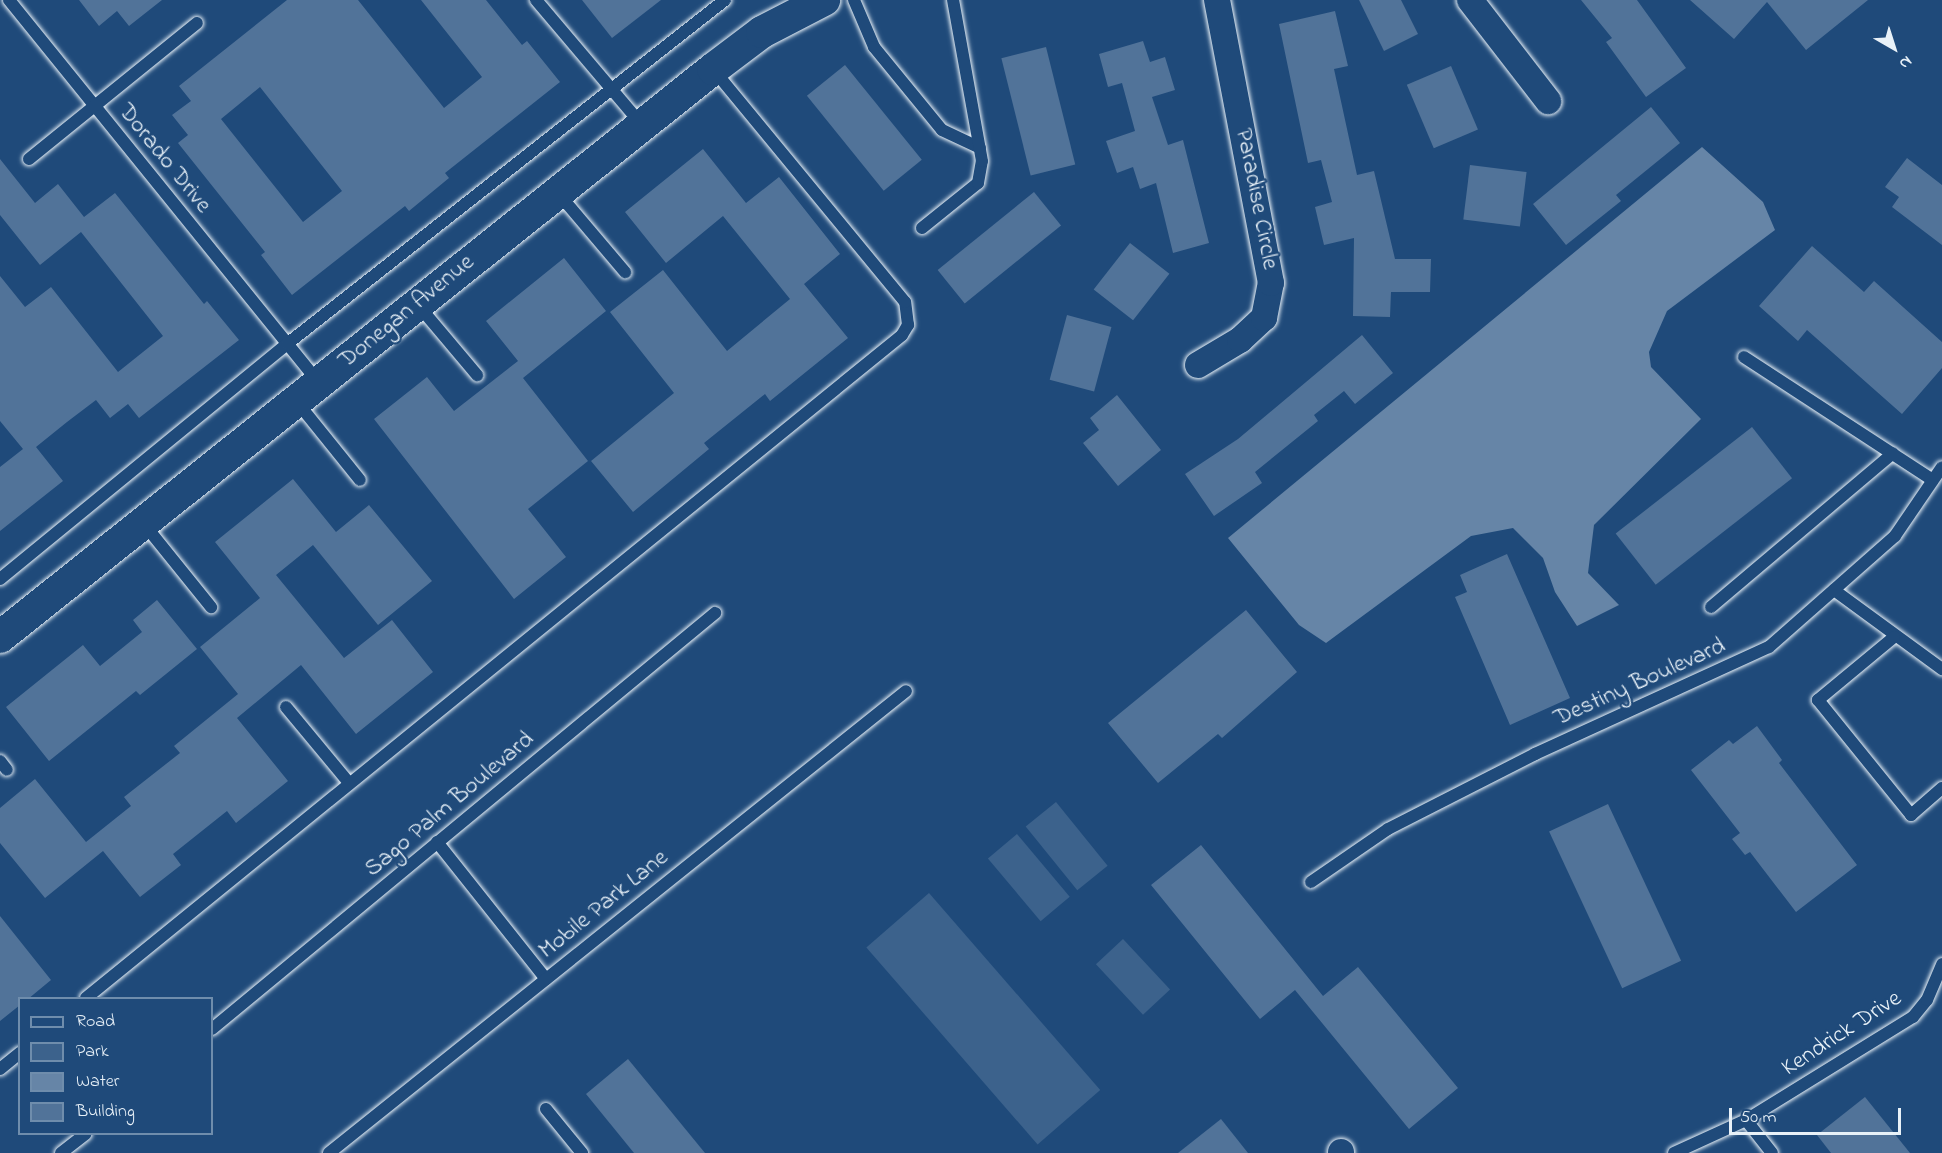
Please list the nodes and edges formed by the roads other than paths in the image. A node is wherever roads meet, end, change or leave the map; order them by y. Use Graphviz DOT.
graph roads {
  1 [pos="9,0"];
  2 [pos="536,0"];
  3 [pos="725,0"];
  4 [pos="824,0"];
  5 [pos="854,0"];
  6 [pos="953,0"];
  7 [pos="1217,0"];
  8 [pos="1470,0"];
  9 [pos="197,23"];
  10 [pos="713,69"];
  11 [pos="610,87"];
  12 [pos="1548,100"];
  13 [pos="94,106"];
  14 [pos="641,124"];
  15 [pos="980,148"];
  16 [pos="29,159"];
  17 [pos="557,192"];
  18 [pos="922,228"];
  19 [pos="625,272"];
  20 [pos="417,304"];
  21 [pos="287,344"];
  22 [pos="1744,357"];
  23 [pos="1198,365"];
  24 [pos="477,375"];
  25 [pos="308,392"];
  26 [pos="1893,453"];
  27 [pos="1942,467"];
  28 [pos="360,480"];
  29 [pos="1933,480"];
  30 [pos="143,523"];
  31 [pos="0,579"];
  32 [pos="1834,590"];
  33 [pos="211,607"];
  34 [pos="1711,608"];
  35 [pos="715,613"];
  36 [pos="0,637"];
  37 [pos="1894,637"];
  38 [pos="1942,669"];
  39 [pos="906,691"];
  40 [pos="286,707"];
  41 [pos="349,783"];
  42 [pos="1942,788"];
  43 [pos="437,842"];
  44 [pos="1311,882"];
  45 [pos="1942,964"];
  46 [pos="546,979"];
  47 [pos="88,997"];
  48 [pos="213,1028"];
  49 [pos="18,1055"];
  50 [pos="0,1069"];
  51 [pos="546,1109"];
  52 [pos="1746,1120"];
  53 [pos="84,1135"];
  54 [pos="61,1153"];
  55 [pos="329,1153"];
  56 [pos="582,1153"];
  57 [pos="1674,1153"];
  58 [pos="1772,1153"];
  1 -- 13 [label="lane, Dorado Drive"];
  2 -- 11 [label="lane"];
  3 -- 11 [label="lane"];
  4 -- 10 [label="street, Donegan Avenue"];
  5 -- 15 [label="lane"];
  6 -- 15 [label="lane"];
  7 -- 23 [label="street, Paradise Circle"];
  8 -- 12 [label="street"];
  9 -- 13 [label="lane"];
  10 -- 14 [label="street, Donegan Avenue"];
  10 -- 41 [label="lane"];
  11 -- 14 [label="lane"];
  11 -- 21 [label="lane"];
  13 -- 16 [label="lane"];
  13 -- 21 [label="lane, Dorado Drive"];
  14 -- 17 [label="street, Donegan Avenue"];
  15 -- 18 [label="lane"];
  17 -- 19 [label="lane"];
  17 -- 20 [label="street, Donegan Avenue"];
  20 -- 24 [label="lane"];
  20 -- 25 [label="street, Donegan Avenue"];
  21 -- 25 [label="lane, Dorado Drive"];
  21 -- 31 [label="lane"];
  22 -- 26 [label="lane"];
  25 -- 28 [label="lane, Dorado Drive"];
  25 -- 30 [label="street, Donegan Avenue"];
  26 -- 29 [label="lane"];
  26 -- 34 [label="lane"];
  27 -- 29 [label="lane, Destiny Boulevard"];
  29 -- 32 [label="lane, Destiny Boulevard"];
  30 -- 33 [label="lane"];
  30 -- 36 [label="street, Donegan Avenue"];
  32 -- 37 [label="lane"];
  32 -- 44 [label="lane, Destiny Boulevard"];
  35 -- 43 [label="lane, Sago Palm Boulevard"];
  37 -- 38 [label="lane"];
  37 -- 42 [label="lane"];
  39 -- 46 [label="lane, Mobile Park Lane"];
  40 -- 41 [label="lane"];
  41 -- 47 [label="lane"];
  43 -- 46 [label="lane"];
  43 -- 48 [label="lane, Sago Palm Boulevard"];
  45 -- 52 [label="lane, Kendrick Drive"];
  46 -- 55 [label="lane, Mobile Park Lane"];
  49 -- 50 [label="lane"];
  51 -- 56 [label="lane"];
  52 -- 57 [label="lane, Kendrick Drive"];
  52 -- 58 [label="lane"];
  53 -- 54 [label="lane"];
}
